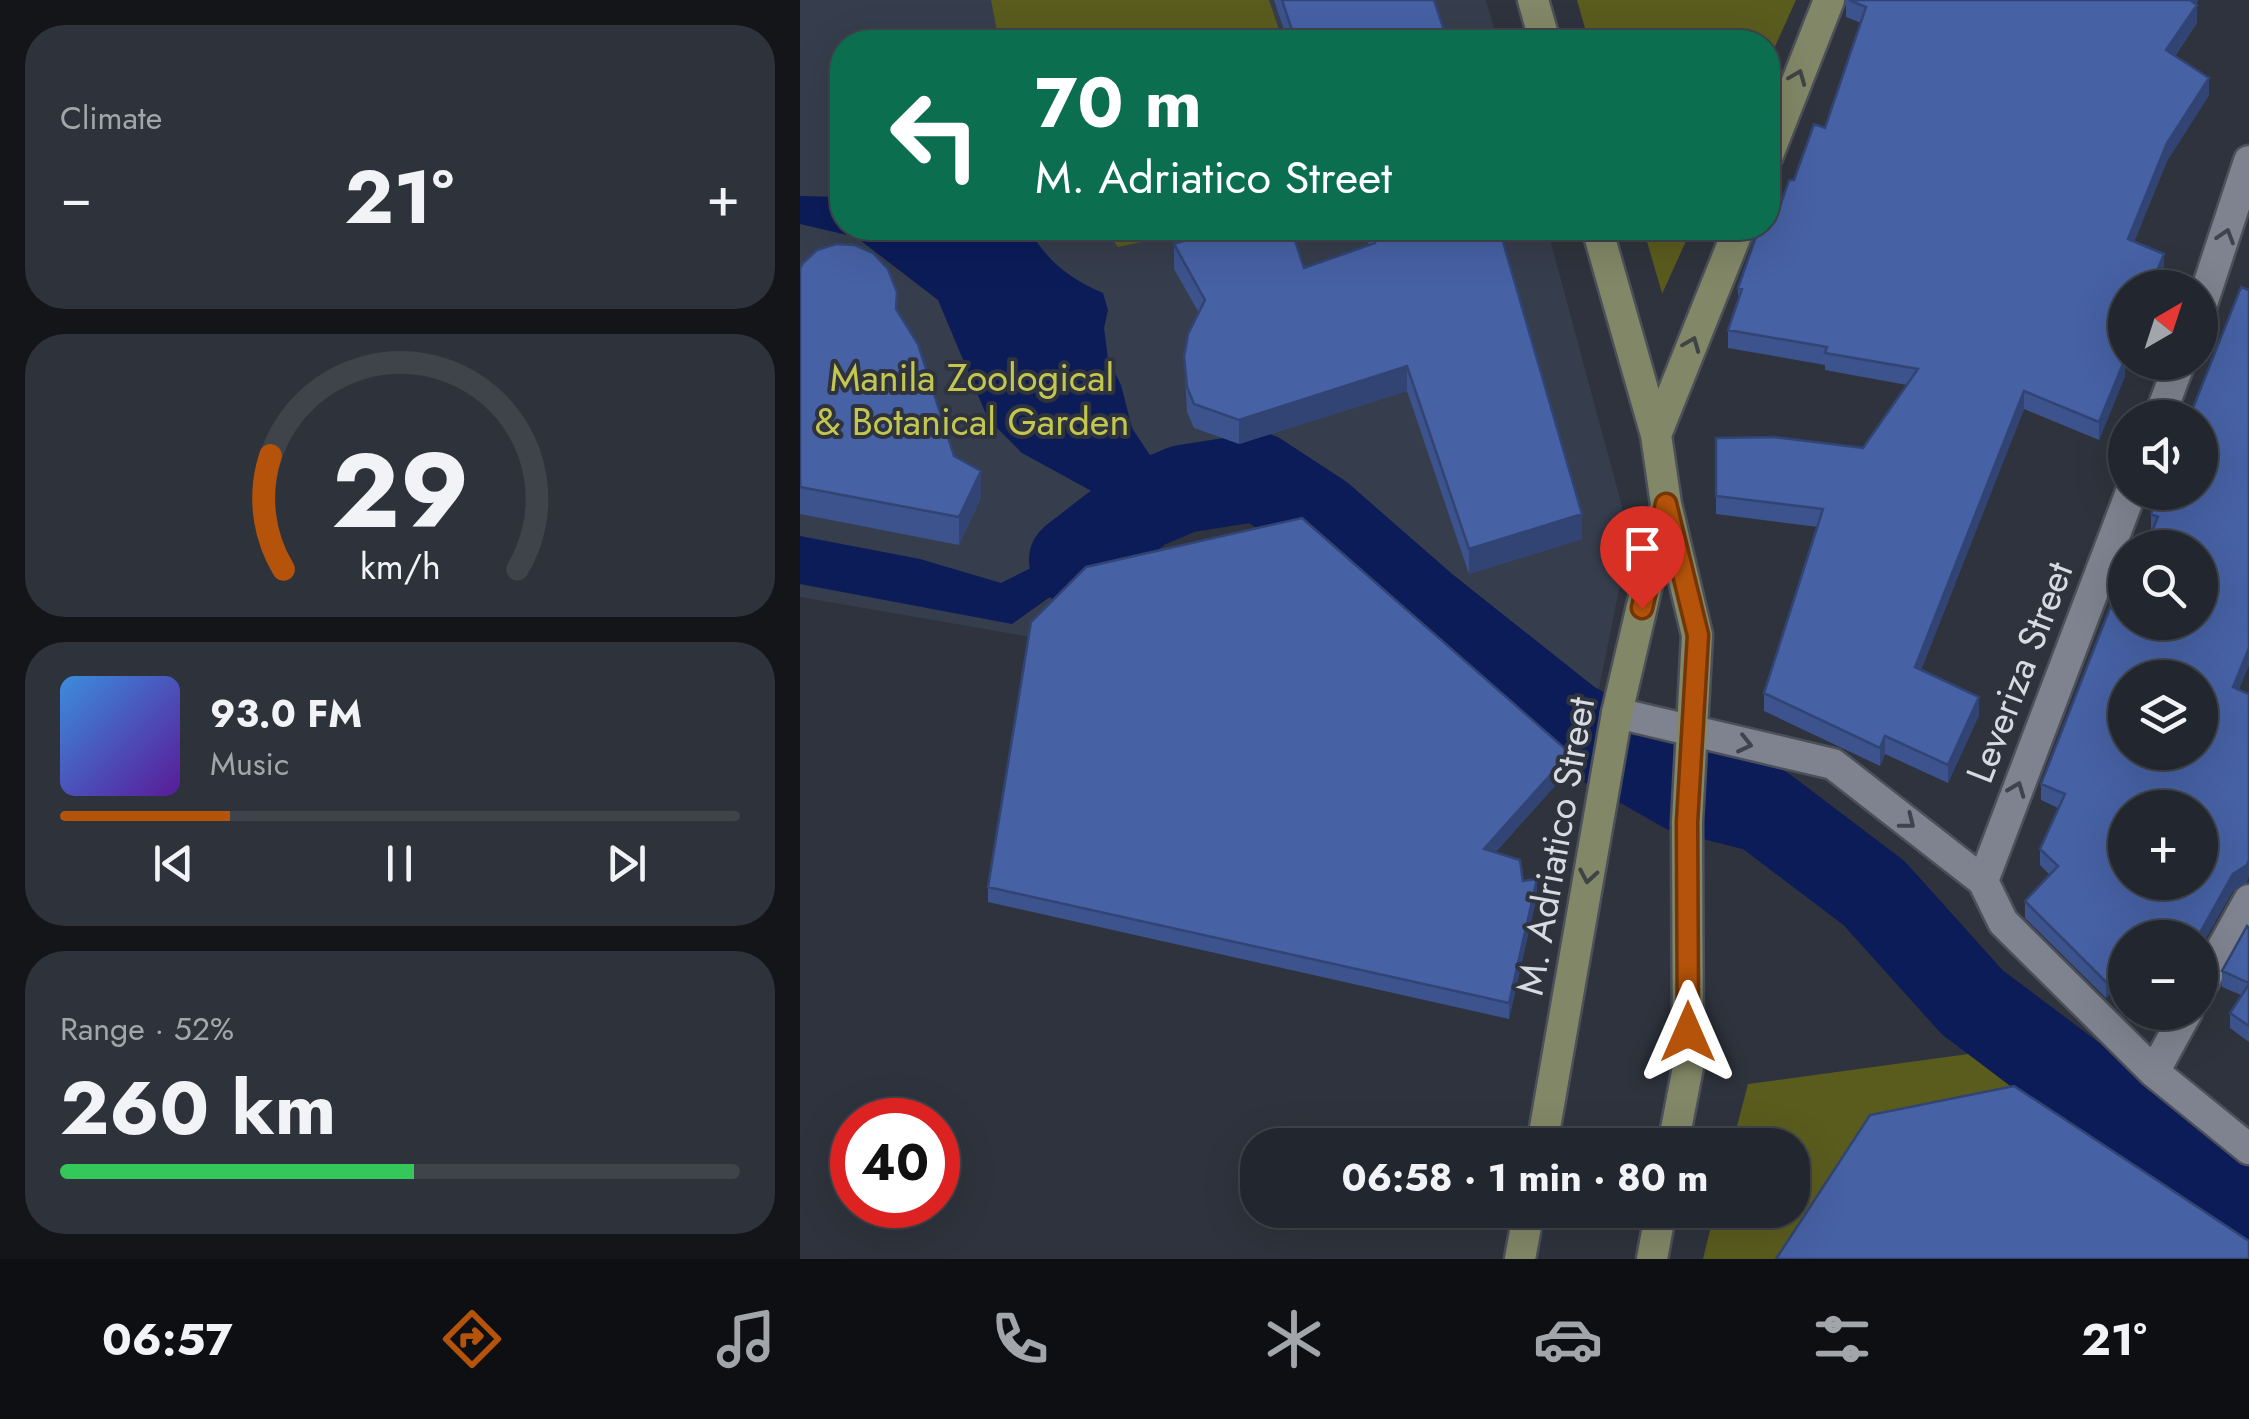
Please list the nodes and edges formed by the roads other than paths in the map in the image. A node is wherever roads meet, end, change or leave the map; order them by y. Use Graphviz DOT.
graph roads {
  1 [pos="1533,0"];
  2 [pos="1829,0"];
  3 [pos="1542,30"];
  4 [pos="1780,125"];
  5 [pos="2249,161"];
  6 [pos="1601,240"];
  7 [pos="1733,240"];
  8 [pos="2213,270"];
  9 [pos="1656,435"];
  10 [pos="1666,504"];
  11 [pos="2124,510"];
  12 [pos="1616,718"];
  13 [pos="1690,741"];
  14 [pos="1982,880"];
  15 [pos="2249,900"];
  16 [pos="2218,956"];
  17 [pos="2176,1030"];
  18 [pos="2154,1072"];
  19 [pos="1545,1128"];
  20 [pos="1677,1128"];
  21 [pos="2249,1150"];
  22 [pos="1526,1228"];
  23 [pos="1658,1228"];
  24 [pos="1520,1259"];
  25 [pos="1652,1259"];
  1 -- 3 [label="street"];
  4 -- 2 [label="street, one-way"];
  8 -- 5 [label="street, one-way"];
  6 -- 9 [label="street, M. Adriatico Street"];
  9 -- 7 [label="street, one-way"];
  9 -- 10 [label="street, M. Adriatico Street"];
  10 -- 12 [label="street, M. Adriatico Street"];
  10 -- 13 [label="street, M. Adriatico Street"];
  14 -- 11 [label="street, Leveriza Street, one-way"];
  12 -- 13 [label="street"];
  12 -- 19 [label="street, M. Adriatico Street, one-way"];
  13 -- 14 [label="street, one-way"];
  13 -- 20 [label="street, M. Adriatico Street"];
  14 -- 18 [label="street"];
  15 -- 16 [label="street"];
  17 -- 18 [label="street"];
  18 -- 21 [label="street"];
  22 -- 24 [label="street"];
  23 -- 25 [label="street"];
}
